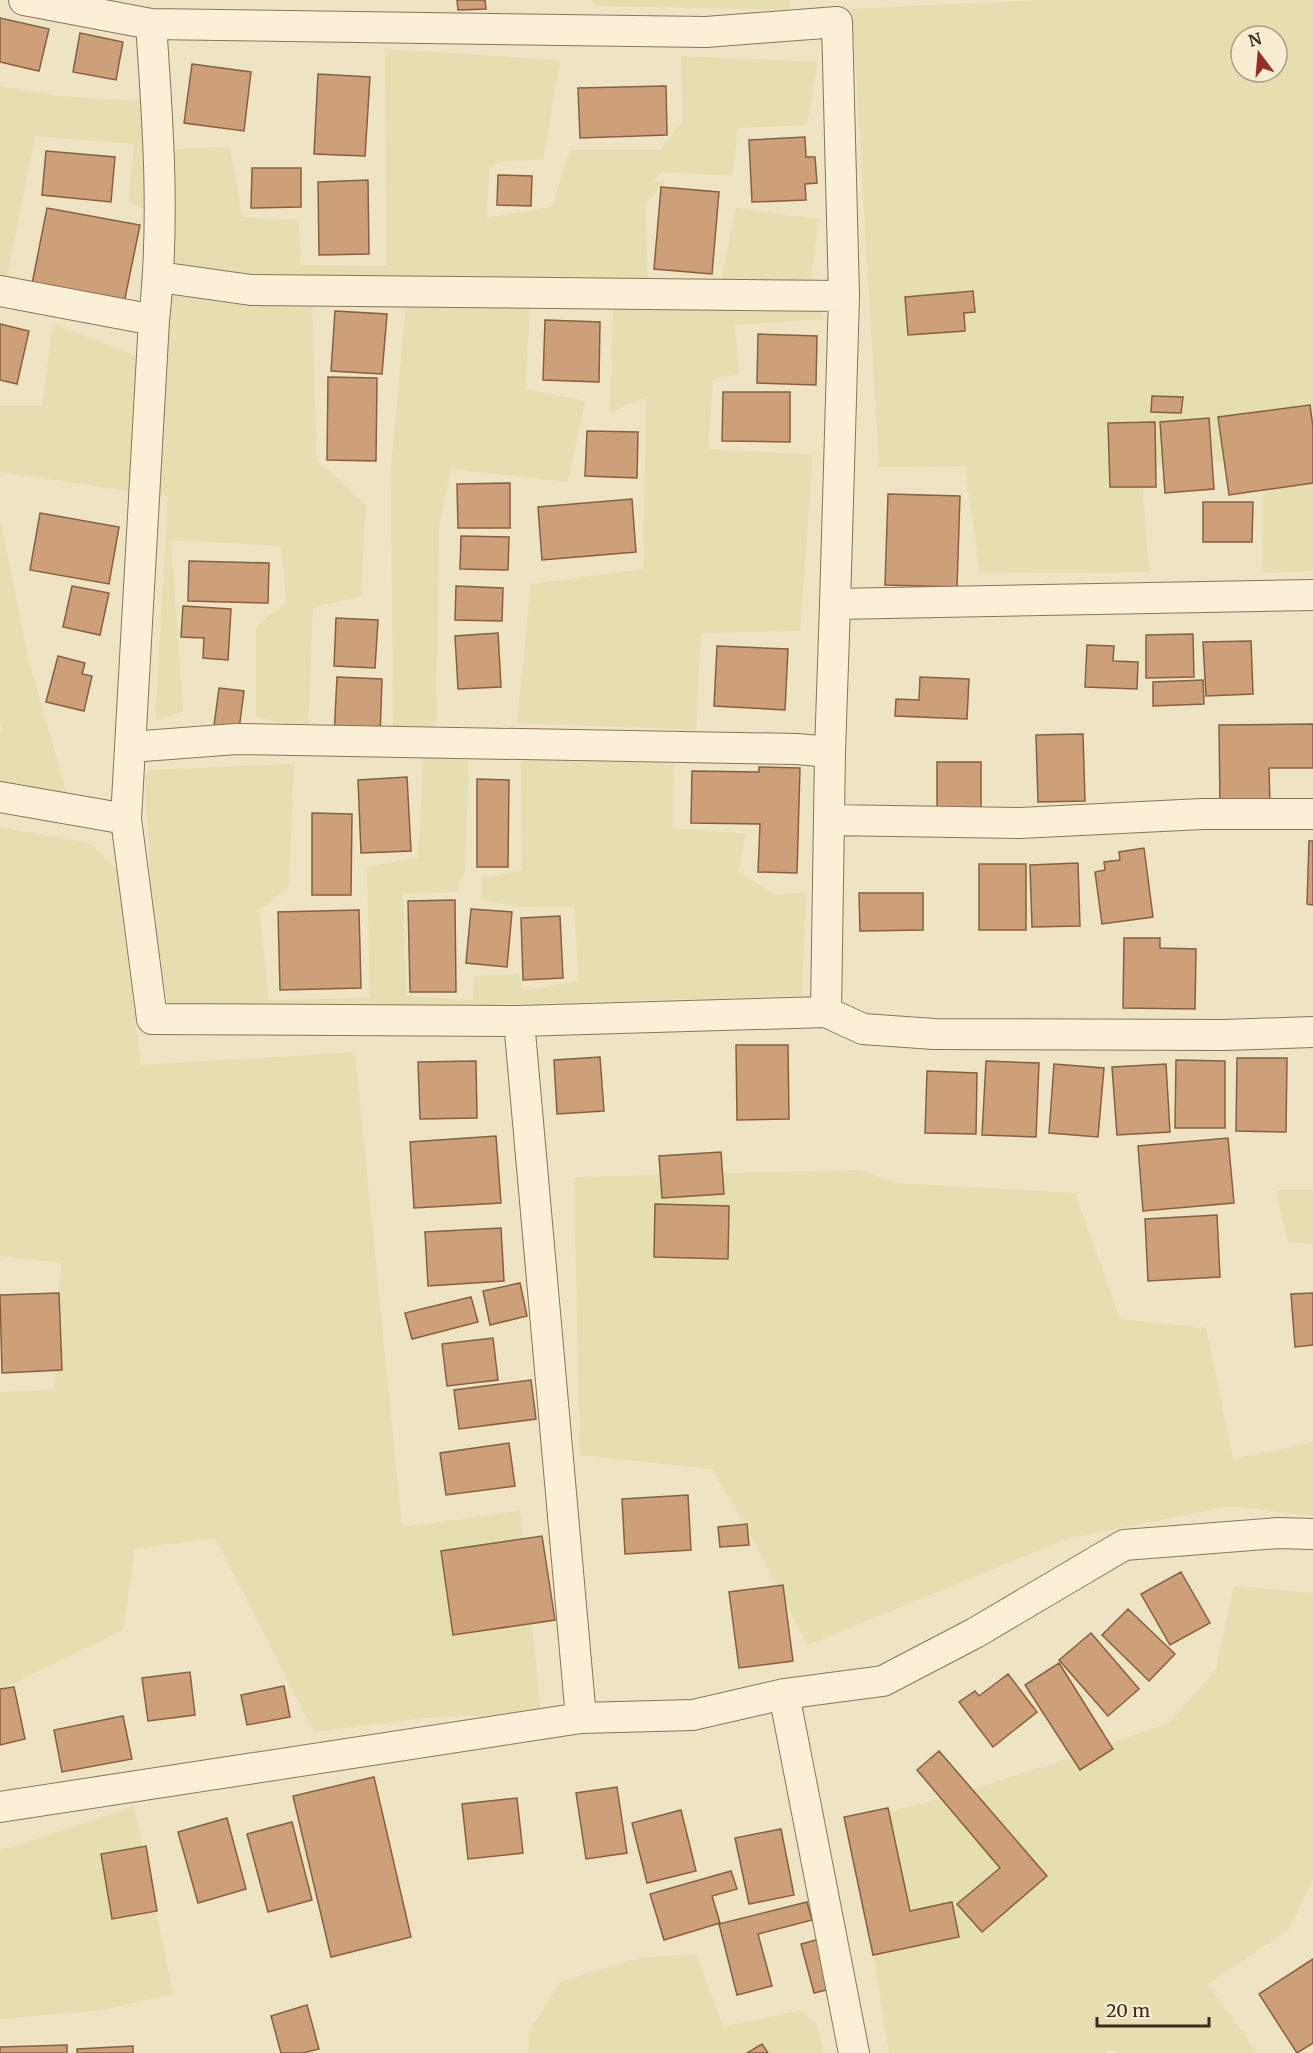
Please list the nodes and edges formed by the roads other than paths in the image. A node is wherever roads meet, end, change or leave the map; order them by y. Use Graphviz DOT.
graph roads {
  1 [pos="24,0"];
  2 [pos="838,11"];
  3 [pos="151,24"];
  4 [pos="159,277"];
  5 [pos="0,291"];
  6 [pos="844,296"];
  7 [pos="154,320"];
  8 [pos="1313,595"];
  9 [pos="835,604"];
  10 [pos="130,747"];
  11 [pos="830,752"];
  12 [pos="0,797"];
  13 [pos="1313,814"];
  14 [pos="126,819"];
  15 [pos="828,820"];
  16 [pos="826,1012"];
  17 [pos="519,1021"];
  18 [pos="1313,1032"];
  19 [pos="1313,1534"];
  20 [pos="784,1694"];
  21 [pos="581,1718"];
  22 [pos="0,1806"];
  23 [pos="854,2053"];
  1 -- 3 [label="street"];
  2 -- 3 [label="street"];
  2 -- 6 [label="street"];
  3 -- 4 [label="street"];
  4 -- 6 [label="street"];
  4 -- 7 [label="street"];
  5 -- 7 [label="street"];
  6 -- 9 [label="street"];
  7 -- 10 [label="street"];
  8 -- 9 [label="street"];
  9 -- 11 [label="street"];
  10 -- 11 [label="street"];
  10 -- 14 [label="street"];
  11 -- 15 [label="street"];
  12 -- 14 [label="street"];
  13 -- 15 [label="street"];
  14 -- 17 [label="street"];
  15 -- 16 [label="street"];
  16 -- 17 [label="street"];
  16 -- 18 [label="street"];
  17 -- 21 [label="street"];
  19 -- 20 [label="street"];
  20 -- 21 [label="street"];
  20 -- 23 [label="street"];
  21 -- 22 [label="street"];
}
